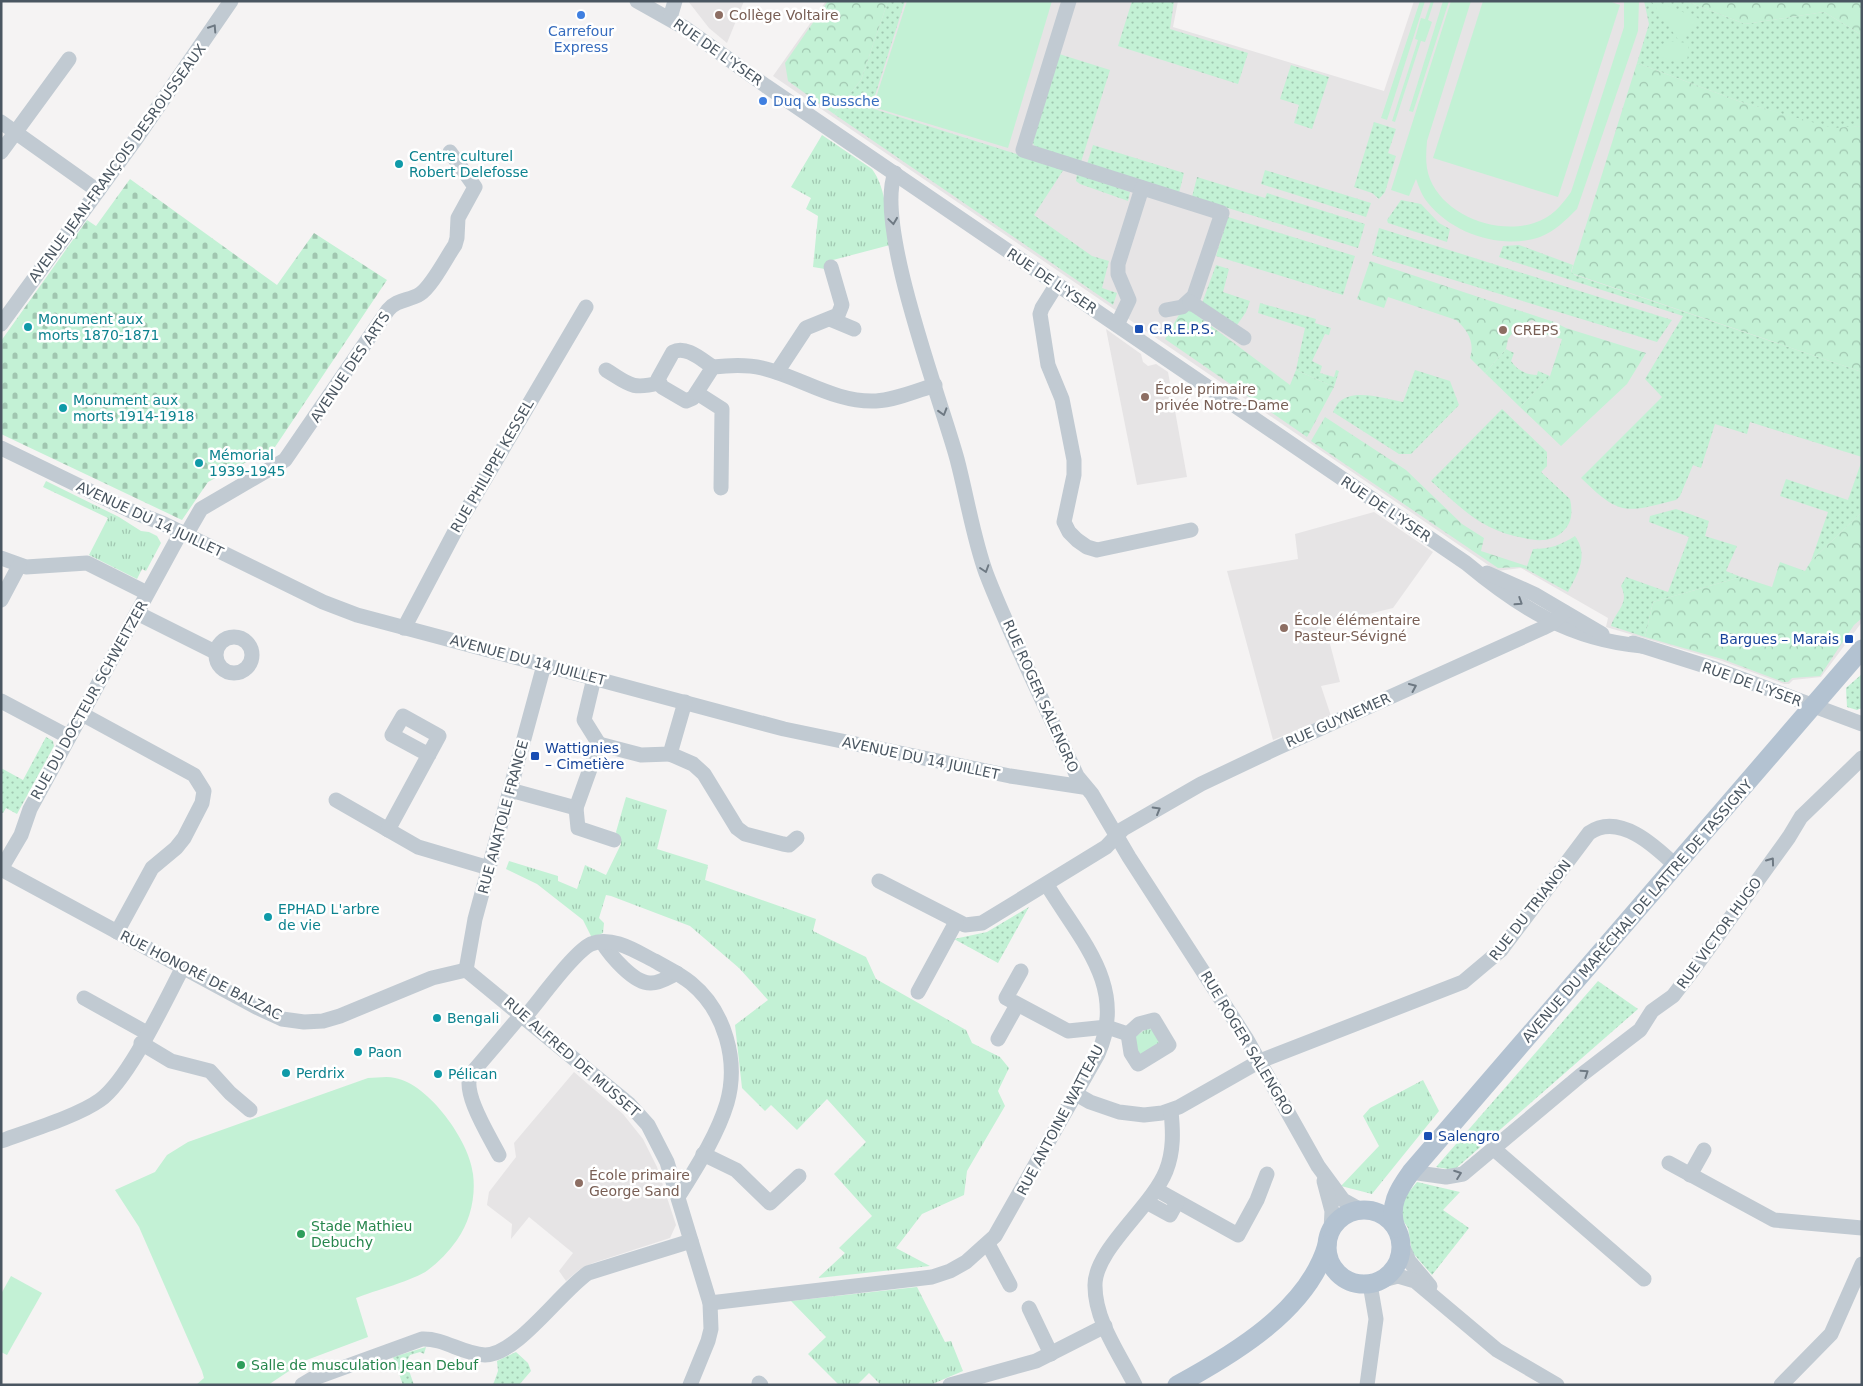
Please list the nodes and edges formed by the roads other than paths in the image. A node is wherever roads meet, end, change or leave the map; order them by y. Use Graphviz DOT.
graph roads {
  1 [pos="231,1"];
  2 [pos="637,1"];
  3 [pos="675,1"];
  4 [pos="1068,1"];
  5 [pos="670,18"];
  6 [pos="69,59"];
  7 [pos="1,122"];
  8 [pos="16,133"];
  9 [pos="1,152"];
  10 [pos="450,152"];
  11 [pos="895,173"];
  12 [pos="1142,188"];
  13 [pos="98,191"];
  14 [pos="830,267"];
  15 [pos="1057,284"];
  16 [pos="1190,302"];
  17 [pos="586,307"];
  18 [pos="1166,310"];
  19 [pos="830,319"];
  20 [pos="1,324"];
  21 [pos="1117,325"];
  22 [pos="854,329"];
  23 [pos="1244,338"];
  24 [pos="713,367"];
  25 [pos="606,370"];
  26 [pos="777,372"];
  27 [pos="659,383"];
  28 [pos="935,385"];
  29 [pos="696,393"];
  30 [pos="1,448"];
  31 [pos="721,488"];
  32 [pos="1190,530"];
  33 [pos="184,533"];
  34 [pos="1,558"];
  35 [pos="1466,563"];
  36 [pos="19,566"];
  37 [pos="147,593"];
  38 [pos="1,600"];
  39 [pos="1564,612"];
  40 [pos="137,613"];
  41 [pos="1553,623"];
  42 [pos="404,628"];
  43 [pos="1642,646"];
  44 [pos="1862,649"];
  45 [pos="216,652"];
  46 [pos="544,665"];
  47 [pos="594,678"];
  48 [pos="1,701"];
  49 [pos="685,702"];
  50 [pos="1813,706"];
  51 [pos="82,714"];
  52 [pos="1862,724"];
  53 [pos="68,737"];
  54 [pos="599,744"];
  55 [pos="670,754"];
  56 [pos="429,755"];
  57 [pos="1862,758"];
  58 [pos="1083,786"];
  59 [pos="510,790"];
  60 [pos="336,800"];
  61 [pos="576,808"];
  62 [pos="388,830"];
  63 [pos="1116,837"];
  64 [pos="797,838"];
  65 [pos="614,840"];
  66 [pos="1676,866"];
  67 [pos="489,868"];
  68 [pos="1,869"];
  69 [pos="879,881"];
  70 [pos="1047,884"];
  71 [pos="956,922"];
  72 [pos="117,932"];
  73 [pos="602,942"];
  74 [pos="183,967"];
  75 [pos="466,970"];
  76 [pos="1021,971"];
  77 [pos="677,973"];
  78 [pos="918,992"];
  79 [pos="84,998"];
  80 [pos="1017,1005"];
  81 [pos="523,1016"];
  82 [pos="1107,1027"];
  83 [pos="1128,1034"];
  84 [pos="144,1038"];
  85 [pos="998,1039"];
  86 [pos="1260,1061"];
  87 [pos="1076,1094"];
  88 [pos="250,1110"];
  89 [pos="1171,1111"];
  90 [pos="1,1141"];
  91 [pos="1494,1149"];
  92 [pos="1704,1150"];
  93 [pos="703,1154"];
  94 [pos="499,1155"];
  95 [pos="1669,1163"];
  96 [pos="1318,1166"];
  97 [pos="1411,1172"];
  98 [pos="1267,1174"];
  99 [pos="1690,1175"];
  100 [pos="799,1176"];
  101 [pos="1157,1190"];
  102 [pos="678,1197"];
  103 [pos="1176,1202"];
  104 [pos="1148,1203"];
  105 [pos="1364,1210"];
  106 [pos="1862,1228"];
  107 [pos="1399,1237"];
  108 [pos="1329,1238"];
  109 [pos="691,1241"];
  110 [pos="988,1244"];
  111 [pos="1862,1264"];
  112 [pos="1644,1279"];
  113 [pos="1348,1280"];
  114 [pos="1376,1282"];
  115 [pos="1010,1284"];
  116 [pos="1298,1298"];
  117 [pos="710,1303"];
  118 [pos="1029,1308"];
  119 [pos="1458,1316"];
  120 [pos="1106,1326"];
  121 [pos="1051,1354"];
  122 [pos="302,1385"];
  123 [pos="690,1385"];
  124 [pos="950,1385"];
  125 [pos="1135,1385"];
  126 [pos="1177,1385"];
  127 [pos="1367,1385"];
  128 [pos="1557,1385"];
  129 [pos="1781,1385"];
  13 -- 1 [label="street, AVENUE JEAN-FRANÇOIS DESROUSSEAUX, one-way"];
  2 -- 5 [label="street, RUE DE L'YSER"];
  3 -- 5 [label="street"];
  4 -- 12 [label="street"];
  5 -- 11 [label="street, RUE DE L'YSER"];
  6 -- 8 [label="street"];
  7 -- 8 [label="street"];
  8 -- 9 [label="street"];
  8 -- 13 [label="street"];
  10 -- 33 [label="street, AVENUE DES ARTS"];
  11 -- 15 [label="street, RUE DE L'YSER"];
  11 -- 28 [label="street, RUE ROGER SALENGRO, one-way"];
  12 -- 16 [label="street"];
  12 -- 21 [label="street"];
  13 -- 20 [label="street, AVENUE JEAN-FRANÇOIS DESROUSSEAUX"];
  14 -- 19 [label="street"];
  15 -- 21 [label="street, RUE DE L'YSER"];
  15 -- 32 [label="street"];
  16 -- 18 [label="street"];
  16 -- 23 [label="street"];
  17 -- 42 [label="street, RUE PHILIPPE KESSEL"];
  19 -- 22 [label="street"];
  19 -- 26 [label="street"];
  21 -- 35 [label="street, RUE DE L'YSER"];
  24 -- 26 [label="street"];
  24 -- 27 [label="street"];
  24 -- 29 [label="street"];
  25 -- 27 [label="street"];
  26 -- 28 [label="street"];
  27 -- 29 [label="street"];
  28 -- 58 [label="street, RUE ROGER SALENGRO, one-way"];
  29 -- 31 [label="street"];
  30 -- 33 [label="street, AVENUE DU 14 JUILLET"];
  33 -- 37 [label="street, RUE DU DOCTEUR SCHWEITZER"];
  33 -- 42 [label="street, AVENUE DU 14 JUILLET"];
  34 -- 36 [label="street"];
  35 -- 39 [label="street, RUE DE L'YSER"];
  35 -- 41 [label="street, RUE DE L'YSER, one-way"];
  36 -- 37 [label="street"];
  36 -- 38 [label="street"];
  37 -- 40 [label="street, RUE DU DOCTEUR SCHWEITZER"];
  39 -- 41 [label="street, RUE GUYNEMER"];
  39 -- 43 [label="street, RUE DE L'YSER"];
  40 -- 45 [label="street"];
  40 -- 51 [label="street, RUE DU DOCTEUR SCHWEITZER"];
  41 -- 43 [label="street, RUE DE L'YSER"];
  63 -- 41 [label="street, RUE GUYNEMER, one-way"];
  42 -- 46 [label="street, AVENUE DU 14 JUILLET"];
  43 -- 50 [label="street, RUE DE L'YSER"];
  44 -- 50 [label="main road, AVENUE DU MARÉCHAL DE LATTRE DE TASSIGNY"];
  46 -- 47 [label="street, AVENUE DU 14 JUILLET"];
  46 -- 59 [label="street, RUE ANATOLE FRANCE"];
  47 -- 49 [label="street, AVENUE DU 14 JUILLET"];
  47 -- 54 [label="street"];
  48 -- 53 [label="street"];
  49 -- 55 [label="street"];
  49 -- 58 [label="street, AVENUE DU 14 JUILLET"];
  50 -- 52 [label="street, RUE DE L'YSER"];
  50 -- 66 [label="main road, AVENUE DU MARÉCHAL DE LATTRE DE TASSIGNY"];
  51 -- 53 [label="street, RUE DU DOCTEUR SCHWEITZER"];
  51 -- 72 [label="street"];
  53 -- 68 [label="street, RUE DU DOCTEUR SCHWEITZER"];
  54 -- 55 [label="street"];
  54 -- 61 [label="street"];
  55 -- 64 [label="street"];
  56 -- 62 [label="street"];
  91 -- 57 [label="street, RUE VICTOR HUGO, one-way"];
  58 -- 63 [label="street, RUE ROGER SALENGRO"];
  59 -- 61 [label="street"];
  59 -- 67 [label="street, RUE ANATOLE FRANCE"];
  60 -- 62 [label="street"];
  61 -- 65 [label="street"];
  62 -- 67 [label="street"];
  63 -- 70 [label="street, RUE GUYNEMER"];
  63 -- 86 [label="street, RUE ROGER SALENGRO"];
  66 -- 86 [label="street, RUE DU TRIANON"];
  66 -- 97 [label="main road, AVENUE DU MARÉCHAL DE LATTRE DE TASSIGNY"];
  67 -- 75 [label="street, RUE ANATOLE FRANCE"];
  68 -- 72 [label="street, RUE HONORÉ DE BALZAC"];
  69 -- 71 [label="street"];
  70 -- 71 [label="street, RUE GUYNEMER"];
  70 -- 82 [label="street, RUE ANTOINE WATTEAU"];
  71 -- 78 [label="street"];
  72 -- 74 [label="street, RUE HONORÉ DE BALZAC"];
  73 -- 77 [label="street"];
  73 -- 77 [label="street"];
  73 -- 81 [label="street"];
  74 -- 75 [label="street, RUE HONORÉ DE BALZAC"];
  74 -- 84 [label="street"];
  75 -- 81 [label="street, RUE ALFRED DE MUSSET"];
  76 -- 80 [label="street"];
  77 -- 93 [label="street"];
  79 -- 84 [label="street"];
  80 -- 82 [label="street"];
  80 -- 85 [label="street"];
  81 -- 94 [label="street"];
  81 -- 102 [label="street, RUE ALFRED DE MUSSET"];
  82 -- 83 [label="street"];
  82 -- 87 [label="street, RUE ANTOINE WATTEAU"];
  84 -- 88 [label="street"];
  84 -- 90 [label="street"];
  86 -- 89 [label="street, RUE DU TRIANON"];
  86 -- 96 [label="street, RUE ROGER SALENGRO"];
  87 -- 89 [label="street"];
  87 -- 110 [label="street, RUE ANTOINE WATTEAU"];
  89 -- 101 [label="street"];
  97 -- 91 [label="street, RUE VICTOR HUGO, one-way"];
  91 -- 112 [label="street"];
  92 -- 99 [label="street"];
  93 -- 100 [label="street"];
  93 -- 102 [label="street"];
  95 -- 99 [label="street"];
  96 -- 105 [label="street, RUE ROGER SALENGRO"];
  96 -- 108 [label="street, RUE ROGER SALENGRO"];
  97 -- 105 [label="main road, AVENUE DU MARÉCHAL DE LATTRE DE TASSIGNY"];
  97 -- 107 [label="main road, AVENUE DU MARÉCHAL DE LATTRE DE TASSIGNY"];
  98 -- 103 [label="street"];
  99 -- 106 [label="street"];
  101 -- 103 [label="street"];
  101 -- 104 [label="street"];
  102 -- 109 [label="street, RUE ALFRED DE MUSSET"];
  103 -- 104 [label="street"];
  104 -- 120 [label="street"];
  105 -- 107 [label="main road"];
  105 -- 108 [label="main road"];
  107 -- 114 [label="main road"];
  107 -- 119 [label="street"];
  108 -- 113 [label="main road"];
  108 -- 116 [label="main road"];
  109 -- 117 [label="street, RUE ALFRED DE MUSSET"];
  109 -- 122 [label="street"];
  110 -- 115 [label="street"];
  110 -- 117 [label="street, RUE ANTOINE WATTEAU"];
  111 -- 129 [label="street"];
  113 -- 114 [label="main road"];
  113 -- 116 [label="main road"];
  114 -- 119 [label="street"];
  114 -- 127 [label="street"];
  116 -- 126 [label="main road"];
  117 -- 123 [label="street, RUE ALFRED DE MUSSET"];
  118 -- 121 [label="street"];
  119 -- 128 [label="street"];
  120 -- 121 [label="street"];
  120 -- 125 [label="street"];
  121 -- 124 [label="street"];
}
